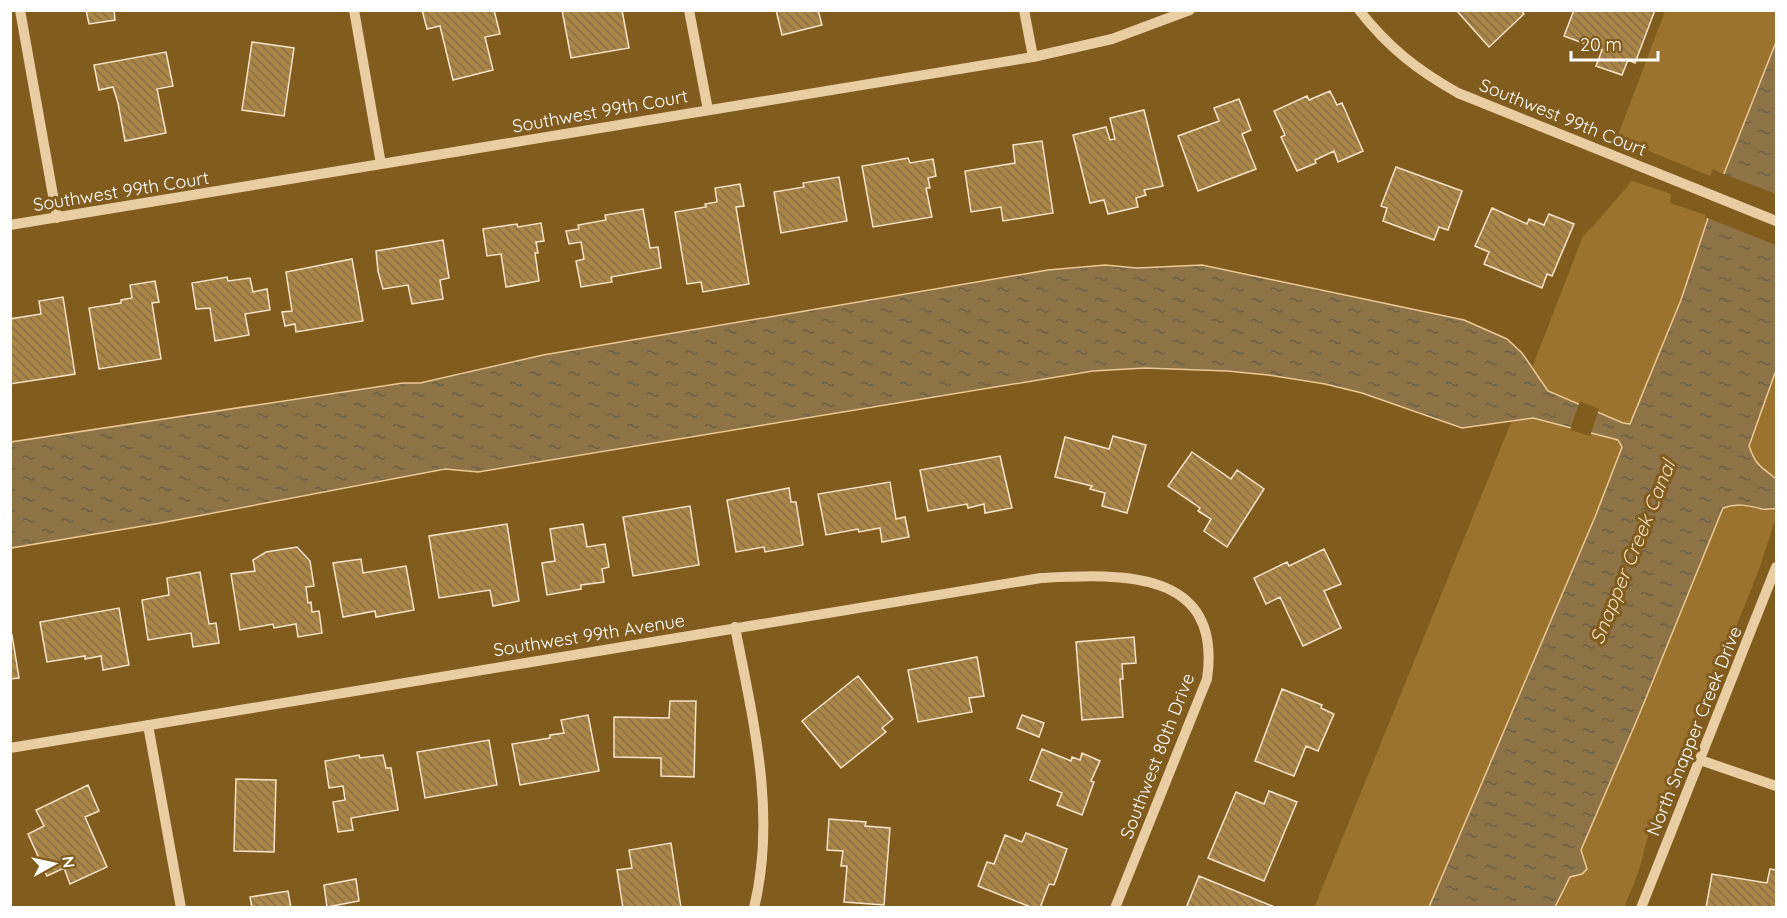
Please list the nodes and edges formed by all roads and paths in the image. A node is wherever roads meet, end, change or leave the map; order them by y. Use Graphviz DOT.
graph roads {
  1 [pos="20,10"];
  2 [pos="354,10"];
  3 [pos="689,10"];
  4 [pos="1024,10"];
  5 [pos="1190,10"];
  6 [pos="1359,10"];
  7 [pos="1033,57"];
  8 [pos="708,110"];
  9 [pos="381,164"];
  10 [pos="57,218"];
  11 [pos="1776,220"];
  12 [pos="10,225"];
  13 [pos="1776,567"];
  14 [pos="1172,590"];
  15 [pos="735,627"];
  16 [pos="148,724"];
  17 [pos="10,748"];
  18 [pos="1700,760"];
  19 [pos="1776,786"];
  20 [pos="181,908"];
  21 [pos="754,908"];
  22 [pos="1115,908"];
  23 [pos="1641,908"];
  1 -- 10 [label="street"];
  2 -- 9 [label="street"];
  3 -- 8 [label="street"];
  4 -- 7 [label="street"];
  5 -- 7 [label="street, Southwest 99th Court"];
  6 -- 11 [label="street, Southwest 99th Court"];
  7 -- 8 [label="street, Southwest 99th Court"];
  8 -- 9 [label="street, Southwest 99th Court"];
  9 -- 10 [label="street, Southwest 99th Court"];
  10 -- 12 [label="street, Southwest 99th Court"];
  13 -- 18 [label="street, North Snapper Creek Drive"];
  14 -- 15 [label="street, Southwest 99th Avenue"];
  14 -- 22 [label="street, Southwest 80th Drive"];
  15 -- 16 [label="street, Southwest 99th Avenue"];
  15 -- 21 [label="street"];
  16 -- 17 [label="street, Southwest 99th Avenue"];
  16 -- 20 [label="street"];
  18 -- 19 [label="street"];
  18 -- 23 [label="street, North Snapper Creek Drive"];
}
